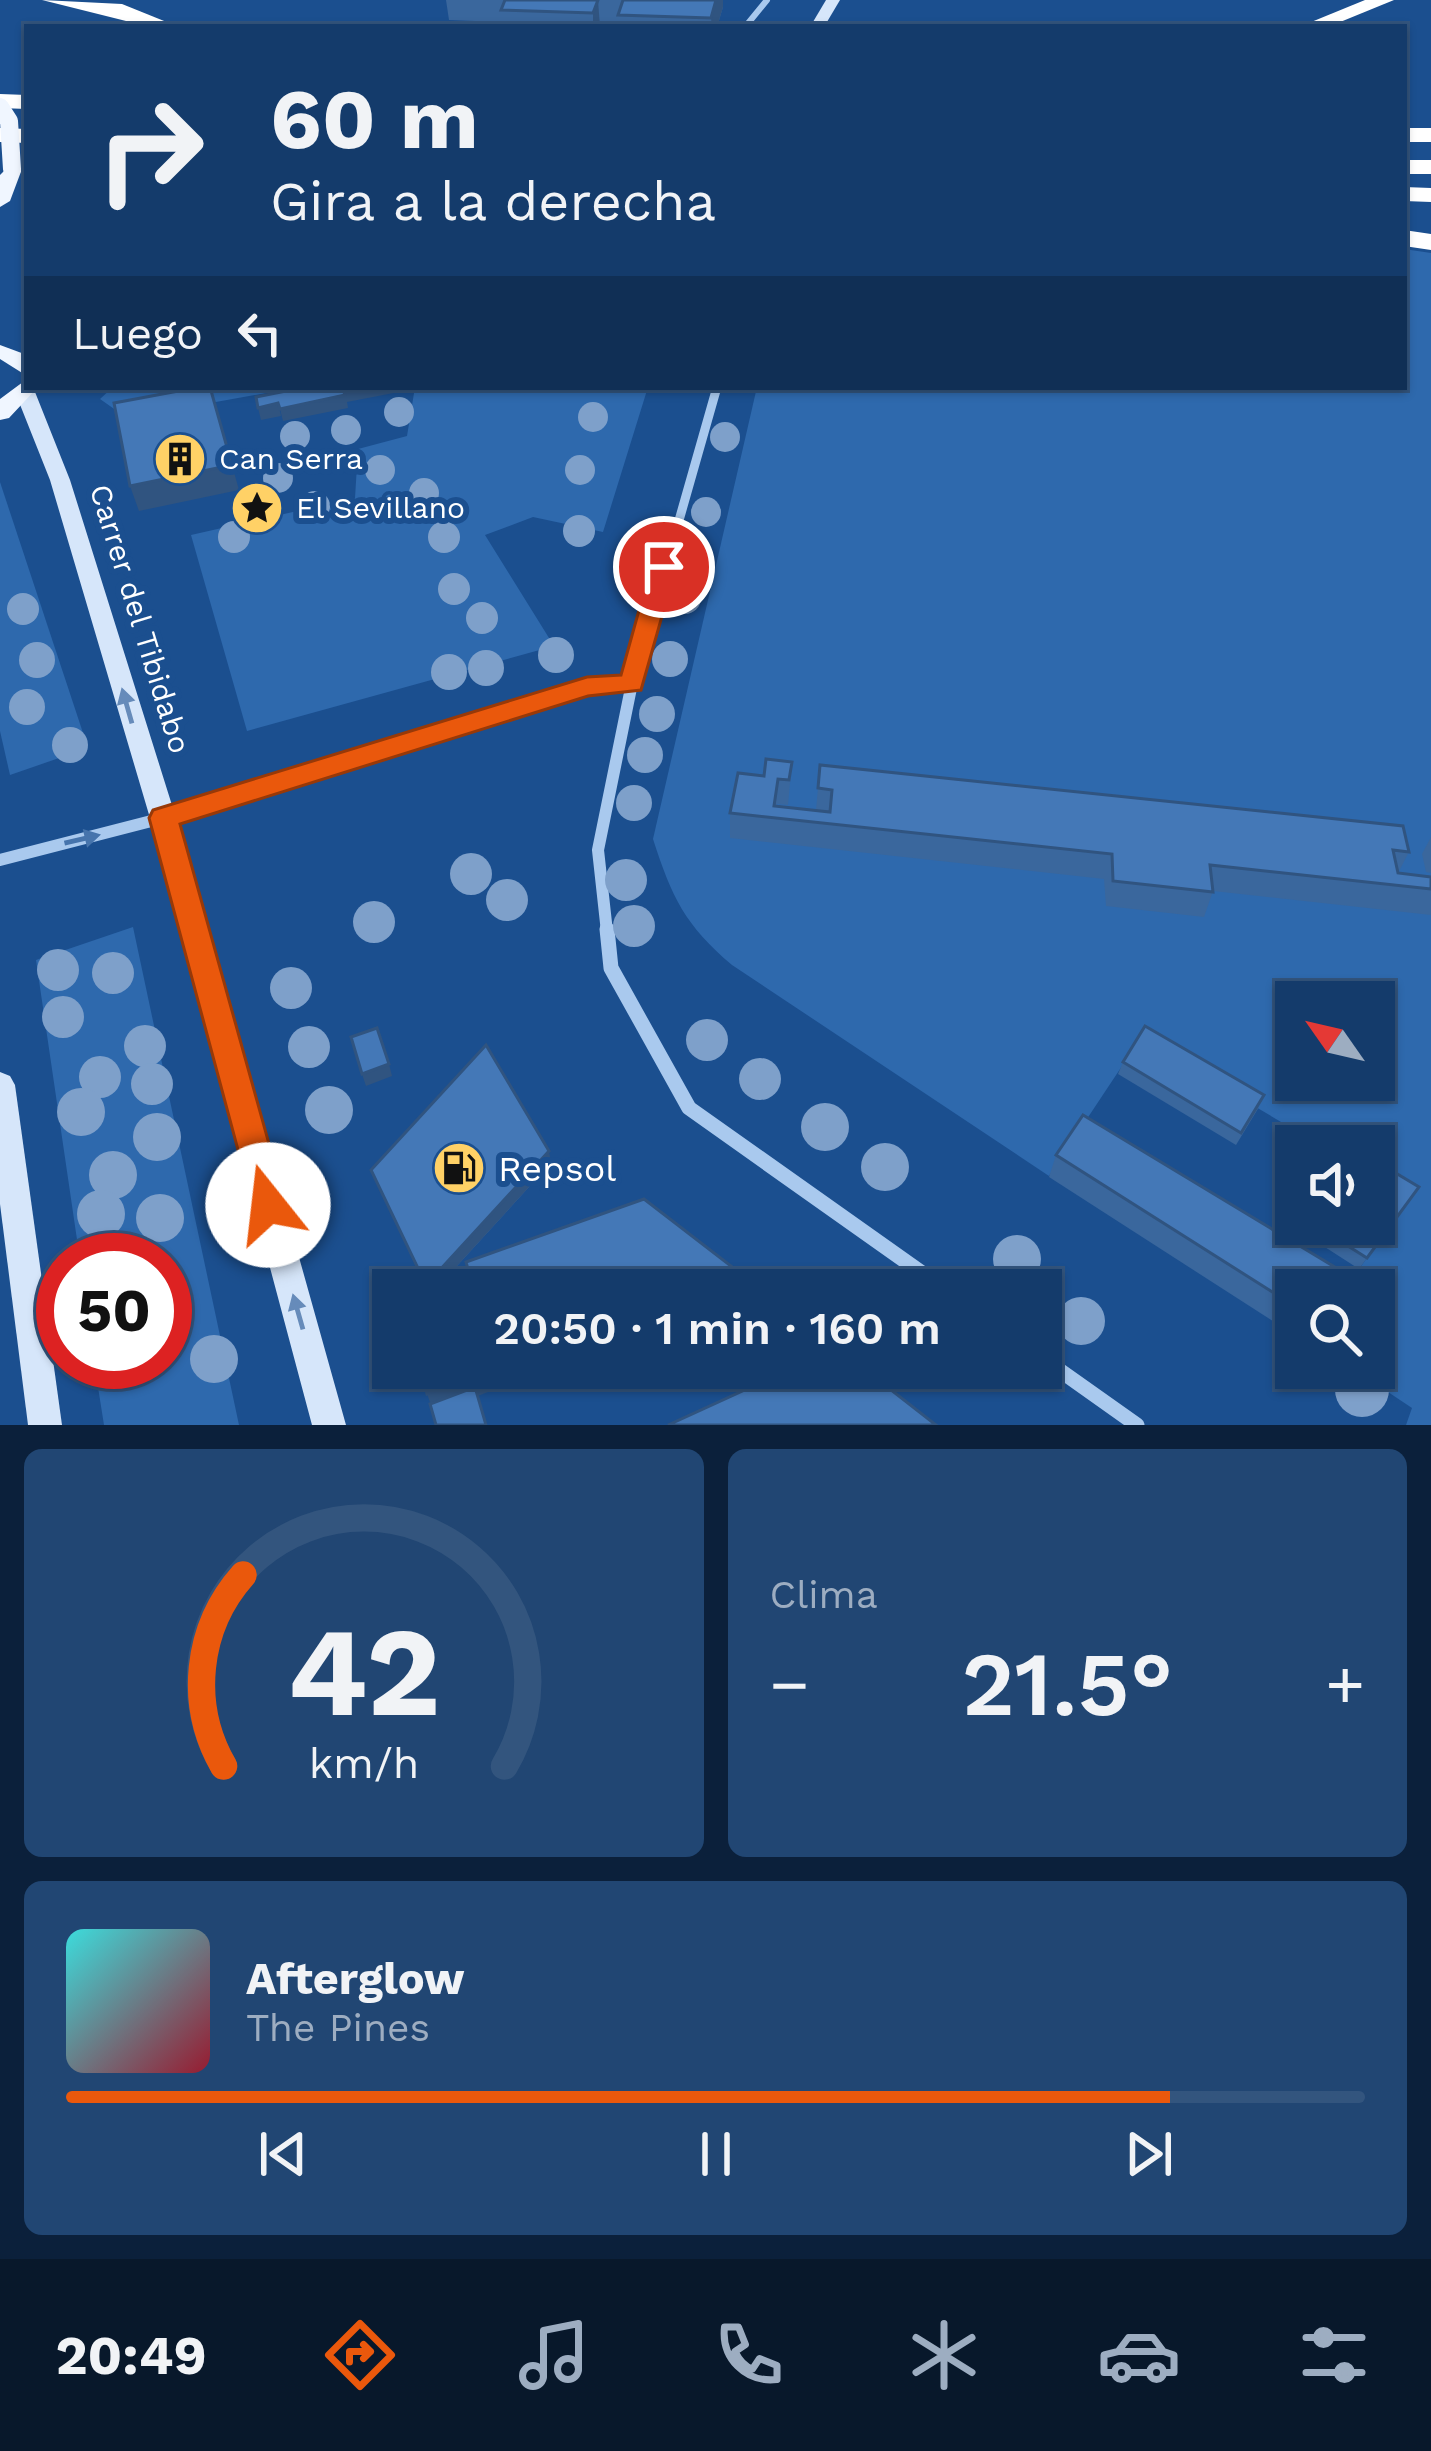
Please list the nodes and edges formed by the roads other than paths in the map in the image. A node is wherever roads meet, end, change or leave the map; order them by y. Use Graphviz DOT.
graph roads {
  1 [pos="52,0"];
  2 [pos="767,0"];
  3 [pos="1384,0"];
  4 [pos="161,24"];
  5 [pos="748,24"];
  6 [pos="1317,24"];
  7 [pos="0,104"];
  8 [pos="0,201"];
  9 [pos="0,352"];
  10 [pos="24,377"];
  11 [pos="24,384"];
  12 [pos="29,390"];
  13 [pos="715,390"];
  14 [pos="0,413"];
  15 [pos="632,683"];
  16 [pos="164,818"];
  17 [pos="0,860"];
  18 [pos="0,1085"];
  19 [pos="916,1269"];
  20 [pos="1062,1372"];
  21 [pos="45,1425"];
  22 [pos="329,1425"];
  23 [pos="1137,1425"];
  1 -- 4 [label="highway"];
  2 -- 5 [label="lane"];
  3 -- 6 [label="highway"];
  7 -- 8 [label="main road, bridge"];
  9 -- 10 [label="main road"];
  11 -- 14 [label="main road"];
  16 -- 12 [label="main road, Carrer del Tibidabo, one-way"];
  13 -- 15 [label="street"];
  15 -- 16 [label="street"];
  15 -- 19 [label="street"];
  17 -- 16 [label="street, one-way"];
  22 -- 16 [label="main road, Carrer del Tibidabo, one-way"];
  18 -- 21 [label="main road"];
  20 -- 23 [label="street"];
}
